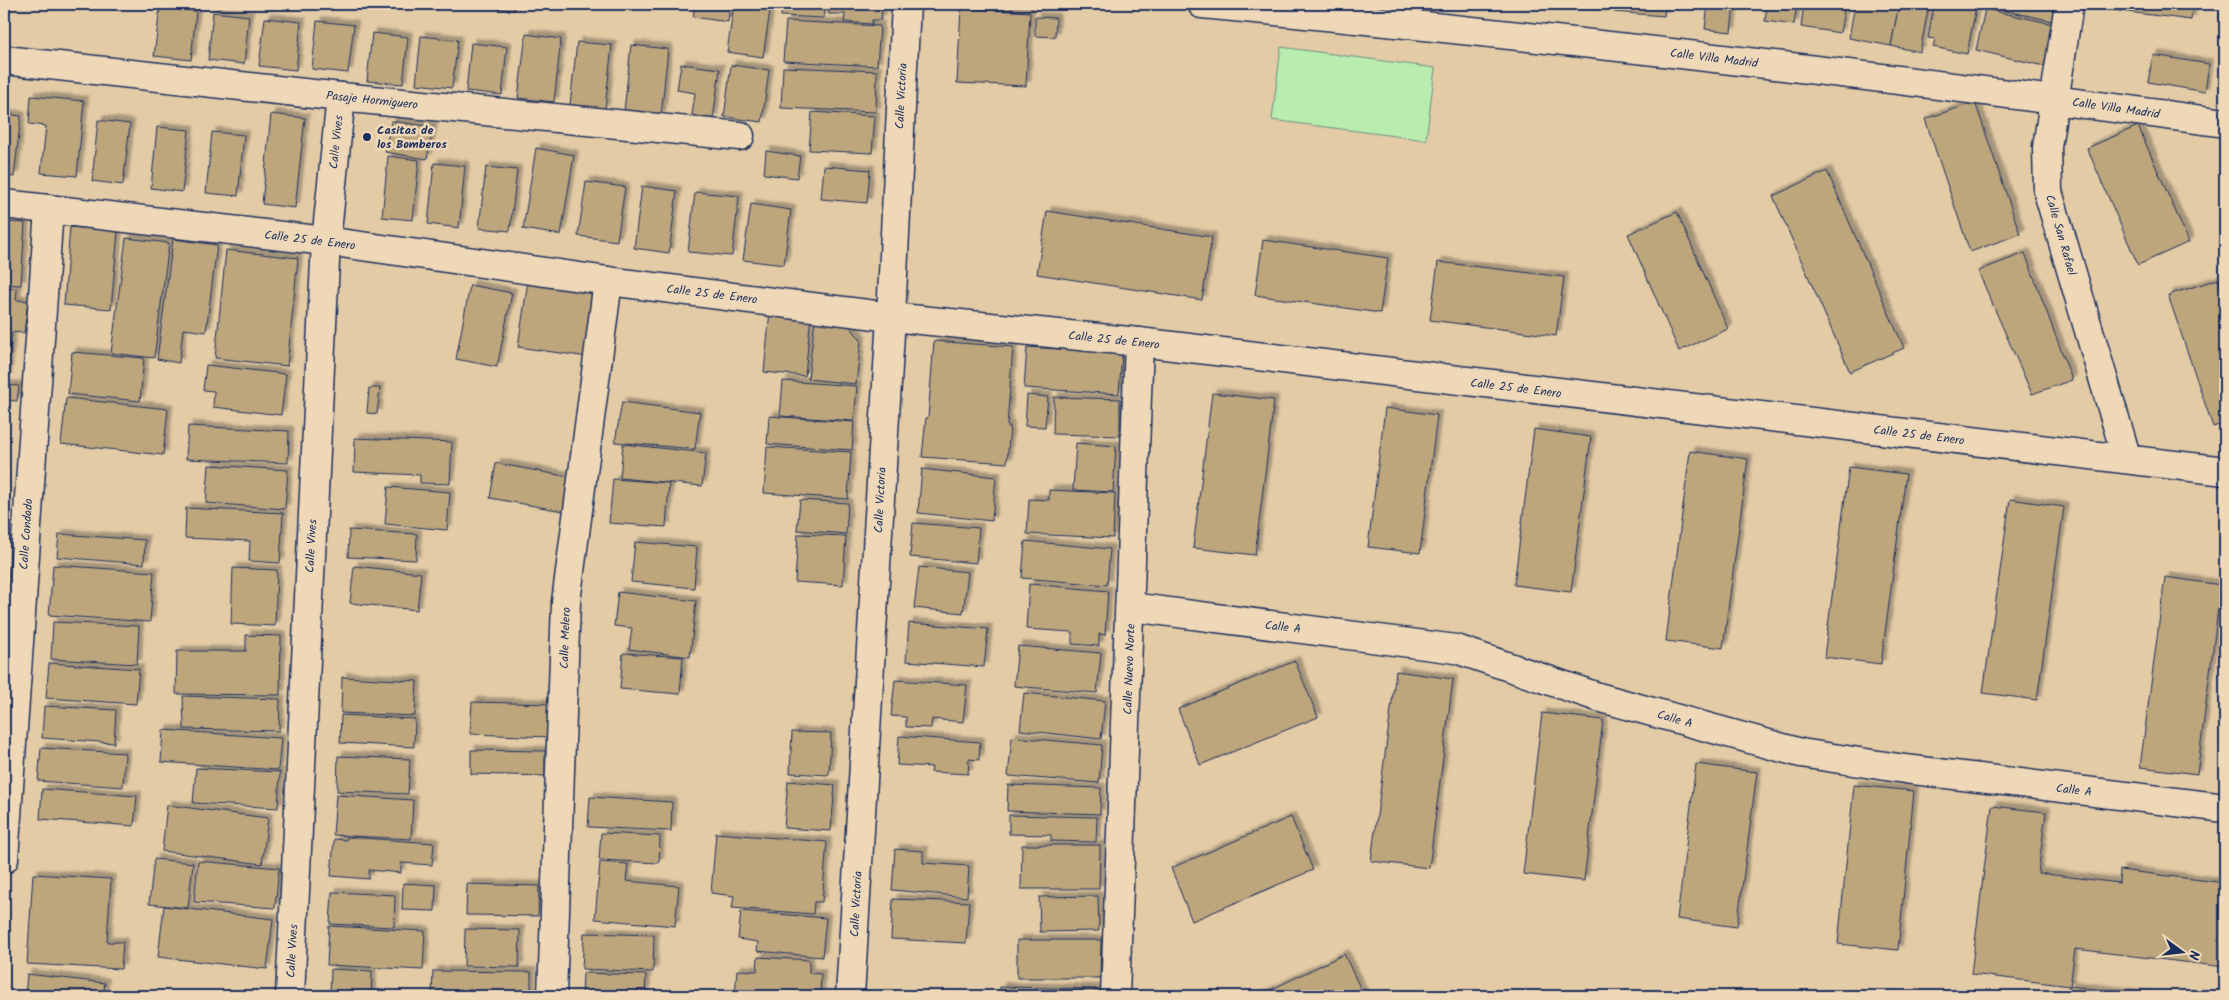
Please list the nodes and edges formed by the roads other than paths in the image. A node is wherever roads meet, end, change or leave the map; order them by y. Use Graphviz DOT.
graph roads {
  1 [pos="906,4"];
  2 [pos="1202,4"];
  3 [pos="2069,4"];
  4 [pos="4,60"];
  5 [pos="341,97"];
  6 [pos="2053,99"];
  7 [pos="2225,123"];
  8 [pos="740,136"];
  9 [pos="4,204"];
  10 [pos="49,209"];
  11 [pos="326,241"];
  12 [pos="608,282"];
  13 [pos="891,317"];
  14 [pos="1140,342"];
  15 [pos="2127,459"];
  16 [pos="2225,471"];
  17 [pos="1131,607"];
  18 [pos="2225,808"];
  19 [pos="4,859"];
  20 [pos="290,996"];
  21 [pos="552,996"];
  22 [pos="850,996"];
  23 [pos="1115,996"];
  1 -- 13 [label="street, Calle Victoria"];
  2 -- 6 [label="street, Calle Villa Madrid"];
  3 -- 6 [label="street, Calle San Rafael"];
  4 -- 5 [label="street, Pasaje Hormiguero"];
  5 -- 8 [label="street, Pasaje Hormiguero"];
  5 -- 11 [label="street, Calle Vives"];
  6 -- 7 [label="street, Calle Villa Madrid"];
  6 -- 15 [label="street, Calle San Rafael"];
  9 -- 10 [label="street, Calle 25 de Enero"];
  10 -- 11 [label="street, Calle 25 de Enero"];
  10 -- 19 [label="street, Calle Condado"];
  11 -- 12 [label="street, Calle 25 de Enero"];
  11 -- 20 [label="street, Calle Vives"];
  12 -- 13 [label="street, Calle 25 de Enero"];
  12 -- 21 [label="street, Calle Melero"];
  13 -- 14 [label="street, Calle 25 de Enero"];
  13 -- 22 [label="street, Calle Victoria"];
  14 -- 15 [label="street, Calle 25 de Enero"];
  14 -- 17 [label="street, Calle Nuevo Norte"];
  15 -- 16 [label="street, Calle 25 de Enero"];
  17 -- 18 [label="street, Calle A"];
  17 -- 23 [label="street, Calle Nuevo Norte"];
}
